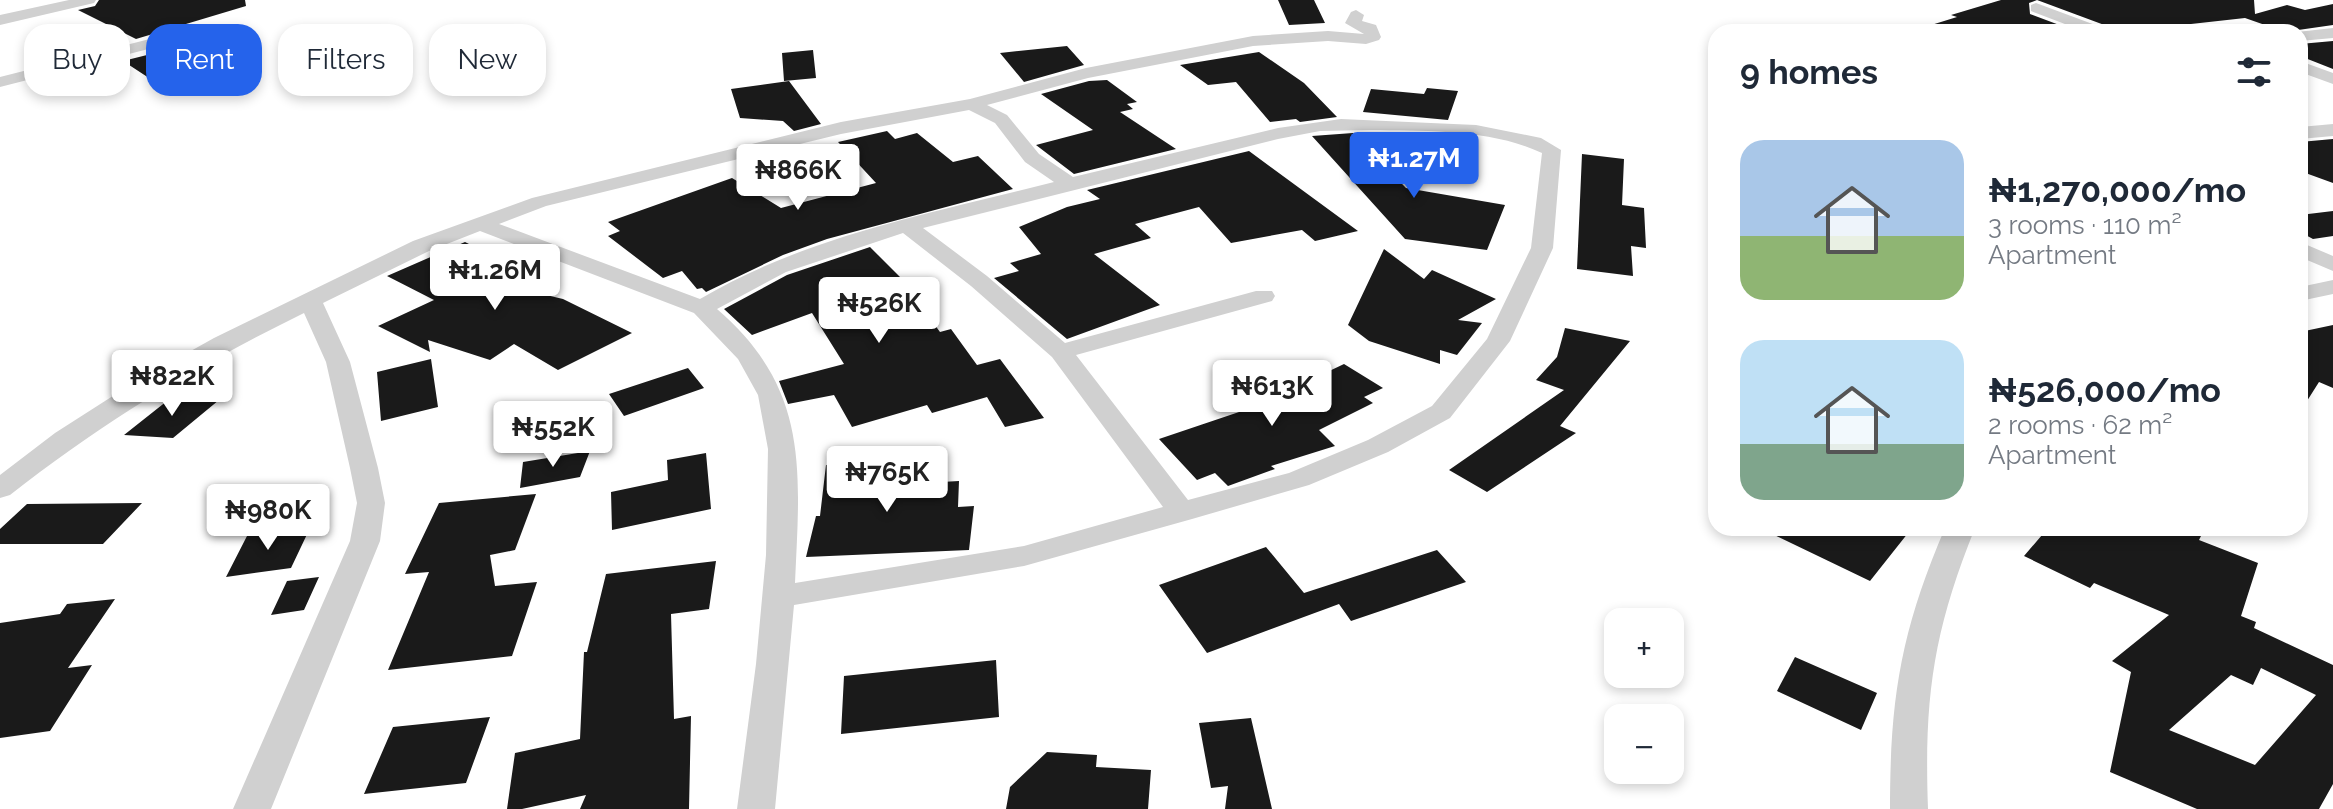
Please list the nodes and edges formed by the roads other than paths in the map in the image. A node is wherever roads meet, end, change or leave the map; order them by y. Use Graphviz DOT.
graph roads {
  1 [pos="89,0"];
  2 [pos="2036,8"];
  3 [pos="1356,15"];
  4 [pos="0,20"];
  5 [pos="2079,24"];
  6 [pos="2333,33"];
  7 [pos="2308,35"];
  8 [pos="146,45"];
  9 [pos="2308,69"];
  10 [pos="2333,79"];
  11 [pos="0,82"];
  12 [pos="971,104"];
  13 [pos="2333,130"];
  14 [pos="2308,132"];
  15 [pos="1070,184"];
  16 [pos="480,224"];
  17 [pos="908,227"];
  18 [pos="2308,253"];
  19 [pos="2333,264"];
  20 [pos="2333,287"];
  21 [pos="2308,292"];
  22 [pos="1264,296"];
  23 [pos="309,299"];
  24 [pos="702,308"];
  25 [pos="1061,352"];
  26 [pos="0,489"];
  27 [pos="1182,512"];
  28 [pos="1957,536"];
  29 [pos="781,596"];
  30 [pos="252,809"];
  31 [pos="756,809"];
  32 [pos="1909,809"];
  1 -- 4 [label="street"];
  2 -- 5 [label="street"];
  3 -- 12 [label="street"];
  6 -- 7 [label="street"];
  8 -- 11 [label="street"];
  9 -- 10 [label="street"];
  12 -- 15 [label="street"];
  12 -- 16 [label="street"];
  13 -- 14 [label="street"];
  15 -- 17 [label="street"];
  15 -- 27 [label="street"];
  16 -- 23 [label="street"];
  16 -- 24 [label="street"];
  17 -- 24 [label="street"];
  17 -- 25 [label="street"];
  18 -- 19 [label="street"];
  20 -- 21 [label="street"];
  22 -- 25 [label="street"];
  23 -- 26 [label="street"];
  23 -- 30 [label="street"];
  24 -- 29 [label="street"];
  25 -- 27 [label="street"];
  27 -- 29 [label="street"];
  28 -- 32 [label="street"];
  29 -- 31 [label="street"];
}
